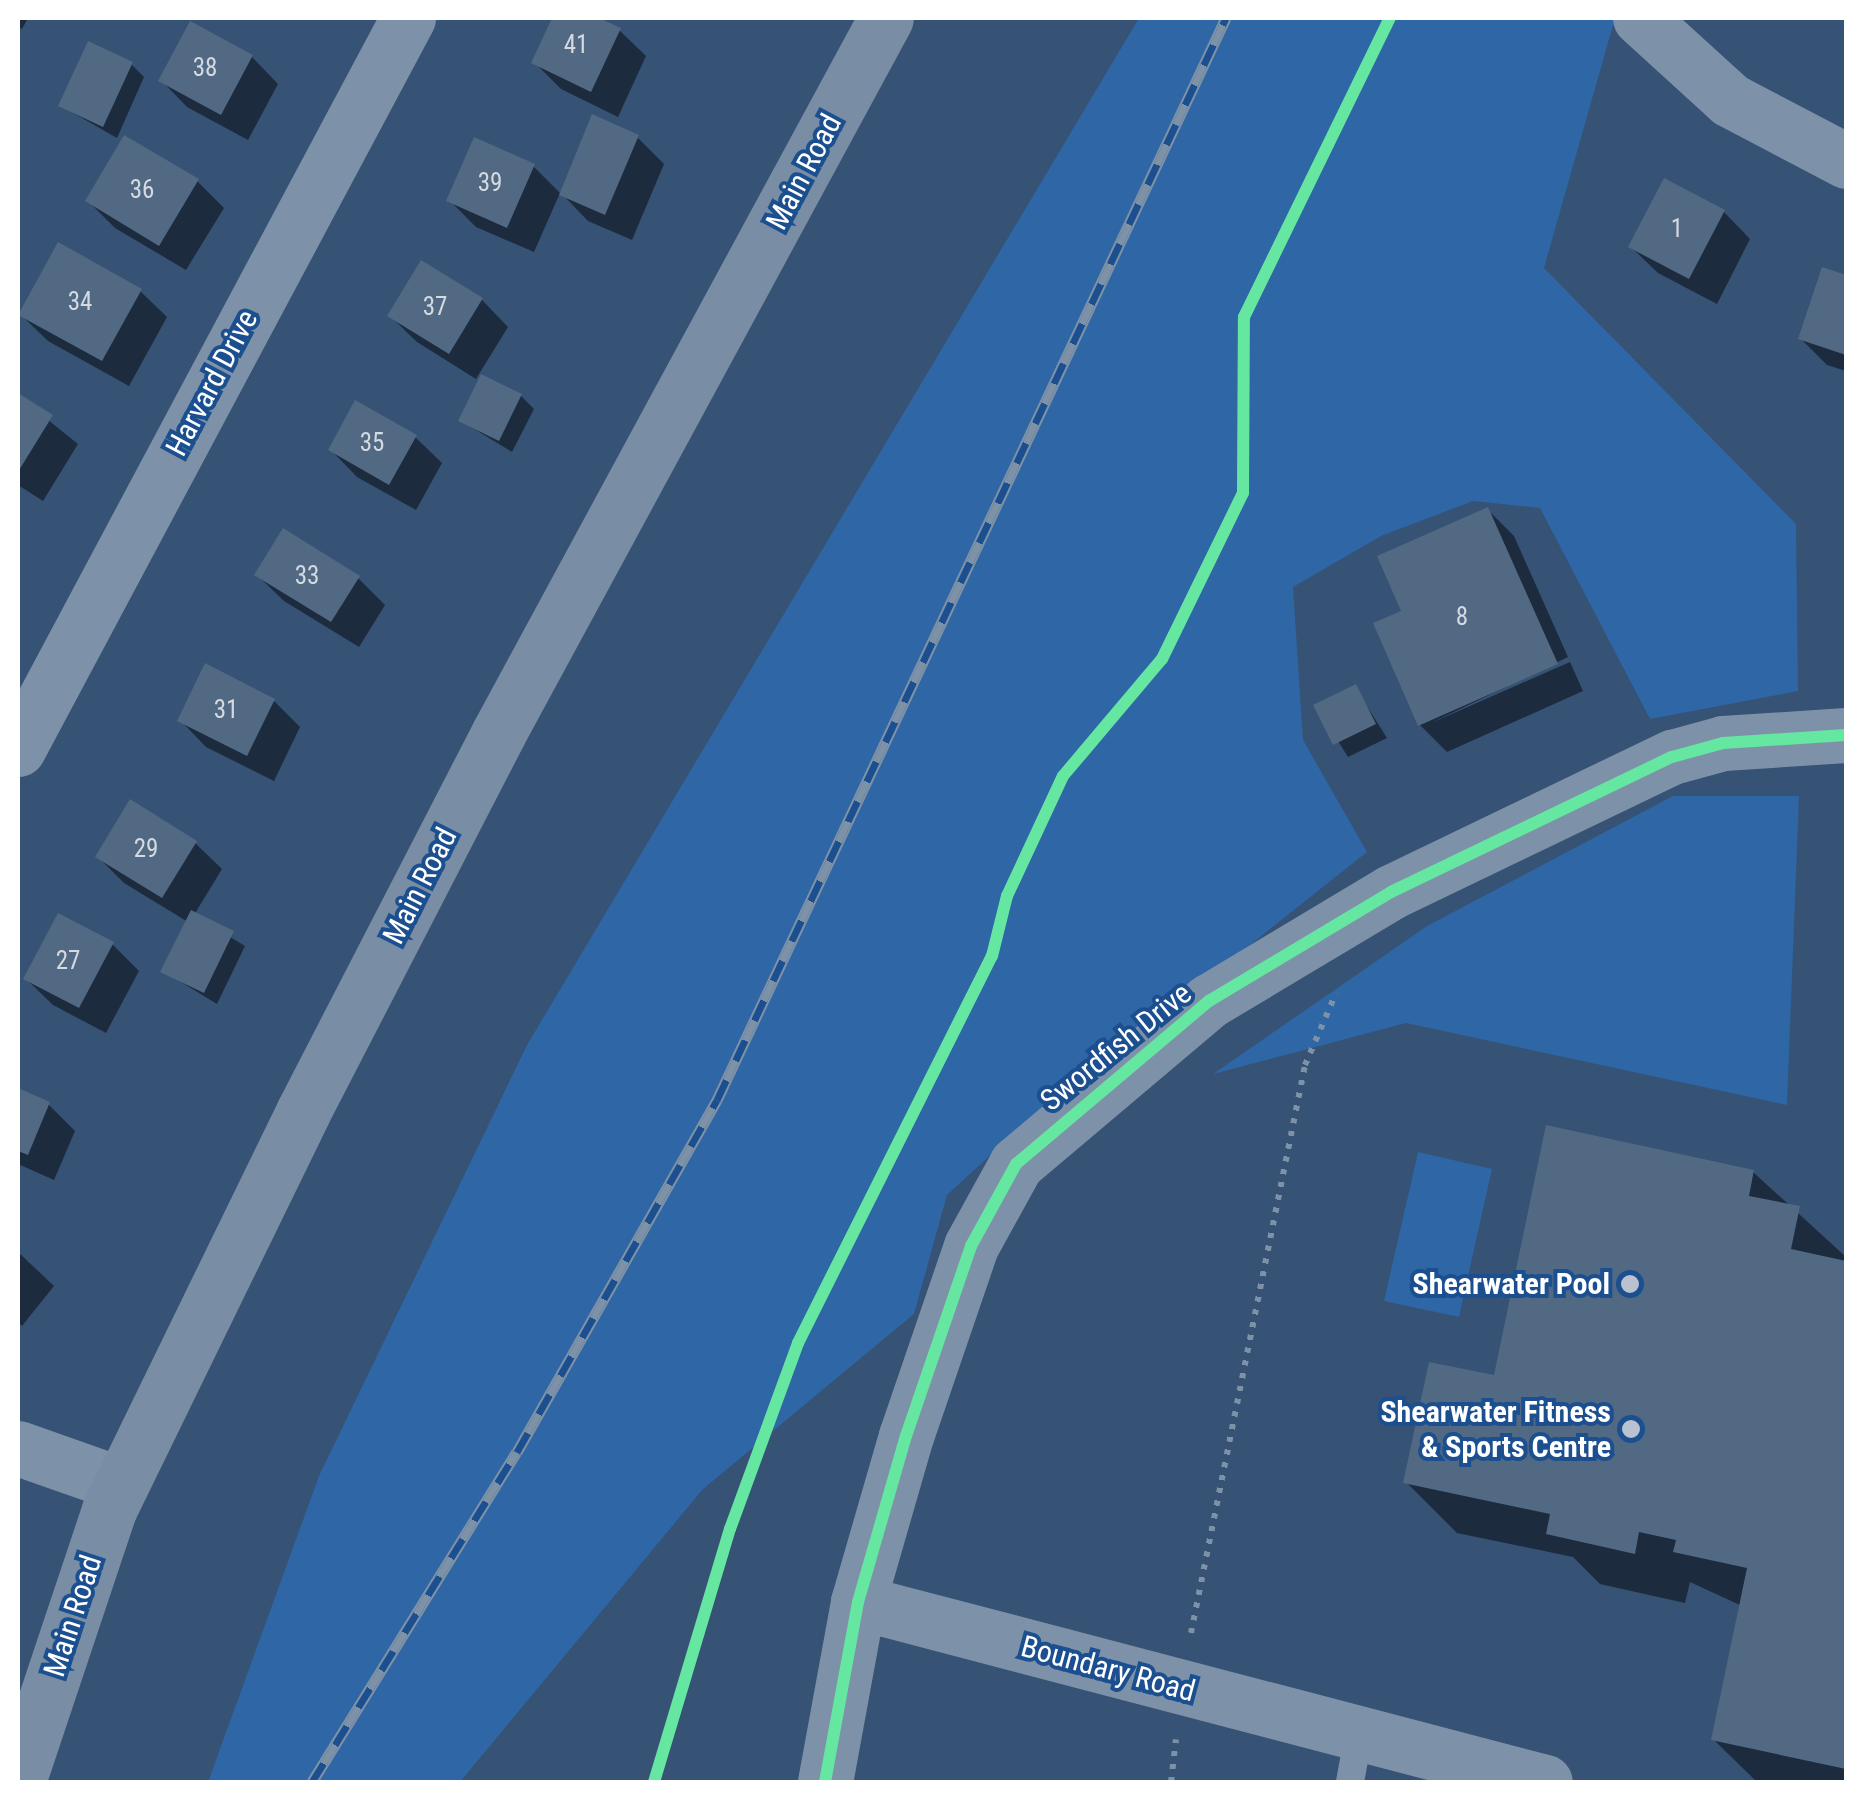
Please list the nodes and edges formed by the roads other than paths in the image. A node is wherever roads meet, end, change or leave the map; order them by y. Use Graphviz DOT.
graph roads {
  1 [pos="408,18"];
  2 [pos="886,18"];
  3 [pos="1640,18"];
  4 [pos="1846,161"];
  5 [pos="1846,735"];
  6 [pos="18,749"];
  7 [pos="18,1448"];
  8 [pos="120,1484"];
  9 [pos="858,1602"];
  10 [pos="1354,1760"];
  11 [pos="18,1782"];
  12 [pos="826,1782"];
  13 [pos="1545,1782"];
  1 -- 6 [label="street, Harvard Drive"];
  2 -- 8 [label="main road, Main Road"];
  3 -- 4 [label="street"];
  5 -- 9 [label="street, Swordfish Drive"];
  7 -- 8 [label="street"];
  8 -- 11 [label="main road, Main Road"];
  9 -- 10 [label="street, Boundary Road"];
  9 -- 12 [label="street, Swordfish Drive"];
  10 -- 13 [label="street, Boundary Road"];
}
